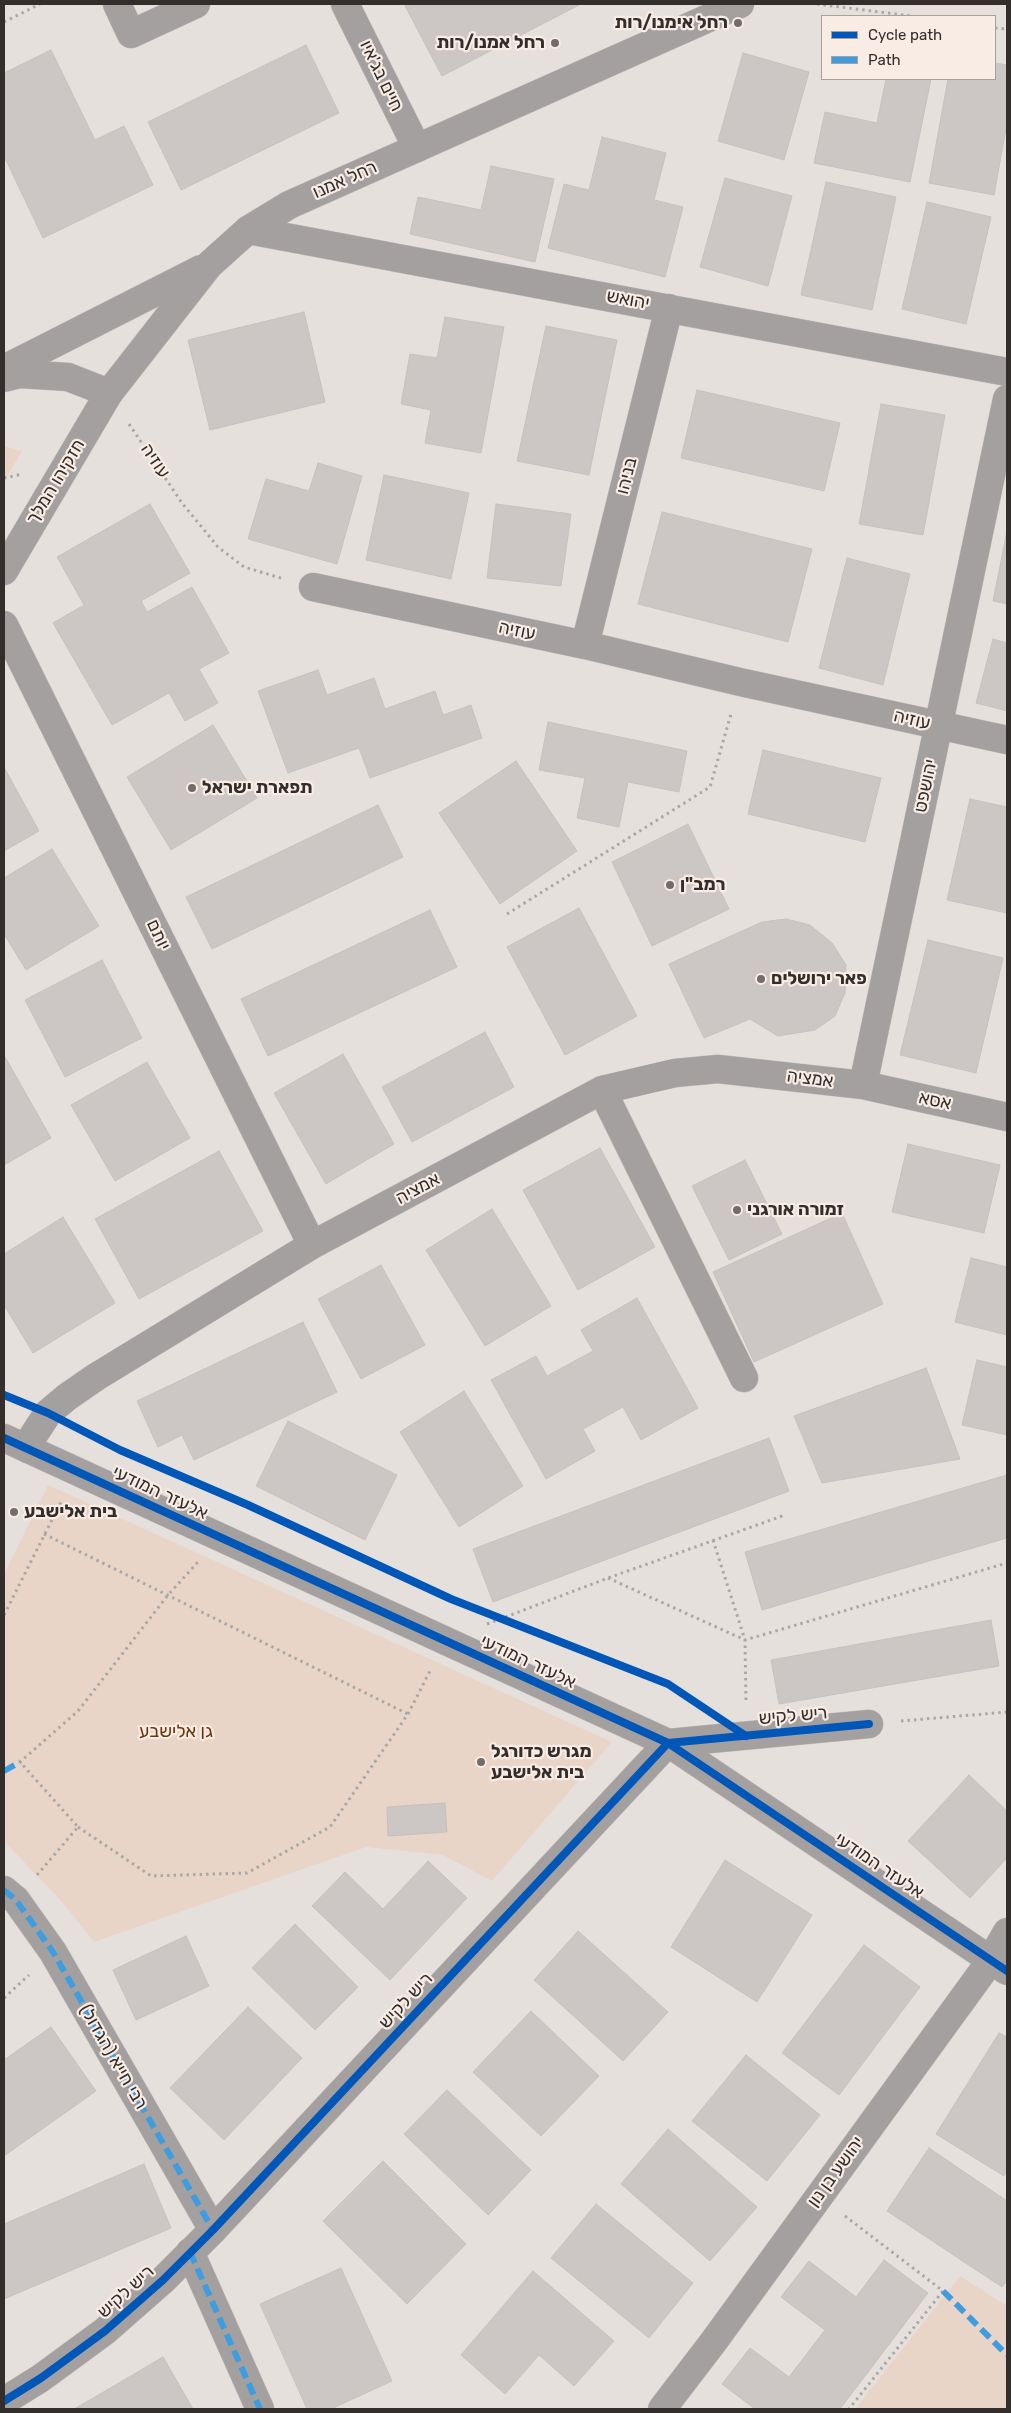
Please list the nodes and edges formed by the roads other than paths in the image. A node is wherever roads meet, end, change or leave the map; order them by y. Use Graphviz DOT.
graph roads {
  1 [pos="117,4"];
  2 [pos="196,4"];
  3 [pos="345,4"];
  4 [pos="740,4"];
  5 [pos="417,148"];
  6 [pos="248,230"];
  7 [pos="210,265"];
  8 [pos="670,308"];
  9 [pos="4,369"];
  10 [pos="1007,372"];
  11 [pos="4,378"];
  12 [pos="108,393"];
  13 [pos="1007,399"];
  14 [pos="998,484"];
  15 [pos="4,571"];
  16 [pos="313,587"];
  17 [pos="4,625"];
  18 [pos="585,645"];
  19 [pos="939,726"];
  20 [pos="1007,740"];
  21 [pos="863,1085"];
  22 [pos="602,1090"];
  23 [pos="1007,1117"];
  24 [pos="312,1245"];
  25 [pos="744,1378"];
  26 [pos="16,1444"];
  27 [pos="869,1724"];
  28 [pos="668,1743"];
  29 [pos="10,1895"];
  30 [pos="1007,1932"];
  31 [pos="999,1965"];
  32 [pos="213,2230"];
  33 [pos="190,2252"];
  34 [pos="4,2401"];
  35 [pos="260,2409"];
  36 [pos="662,2409"];
  1 -- 2 [label="street"];
  3 -- 5 [label="street, חיים בג'איו"];
  4 -- 5 [label="street, רחל אמנו"];
  5 -- 6 [label="street, רחל אמנו"];
  6 -- 7 [label="street, רחל אמנו"];
  6 -- 8 [label="street, יהואש"];
  7 -- 9 [label="street"];
  7 -- 12 [label="street, רחל אמנו"];
  8 -- 10 [label="street, יהואש"];
  8 -- 18 [label="street, בניהו"];
  11 -- 12 [label="street"];
  12 -- 15 [label="street, חזקיהו המלך"];
  13 -- 14 [label="street, יהושפט"];
  14 -- 19 [label="street, יהושפט"];
  16 -- 18 [label="street, עוזיה"];
  17 -- 24 [label="street, יותם"];
  18 -- 19 [label="street, עוזיה"];
  19 -- 20 [label="street, עוזיה"];
  19 -- 21 [label="street, יהושפט"];
  21 -- 22 [label="street, אמציה"];
  21 -- 23 [label="street, אסא"];
  22 -- 24 [label="street, אמציה"];
  22 -- 25 [label="street"];
  24 -- 26 [label="street, אמציה"];
  26 -- 28 [label="street, אלעזר המודעי"];
  27 -- 28 [label="street, ריש לקיש"];
  28 -- 31 [label="street, אלעזר המודעי"];
  28 -- 32 [label="street, ריש לקיש"];
  29 -- 32 [label="street, רבי חייא (הגדול)"];
  30 -- 31 [label="street, יהושע בן נון"];
  31 -- 36 [label="street, יהושע בן נון"];
  32 -- 33 [label="street, ריש לקיש"];
  33 -- 34 [label="street, ריש לקיש"];
  33 -- 35 [label="street"];
}
